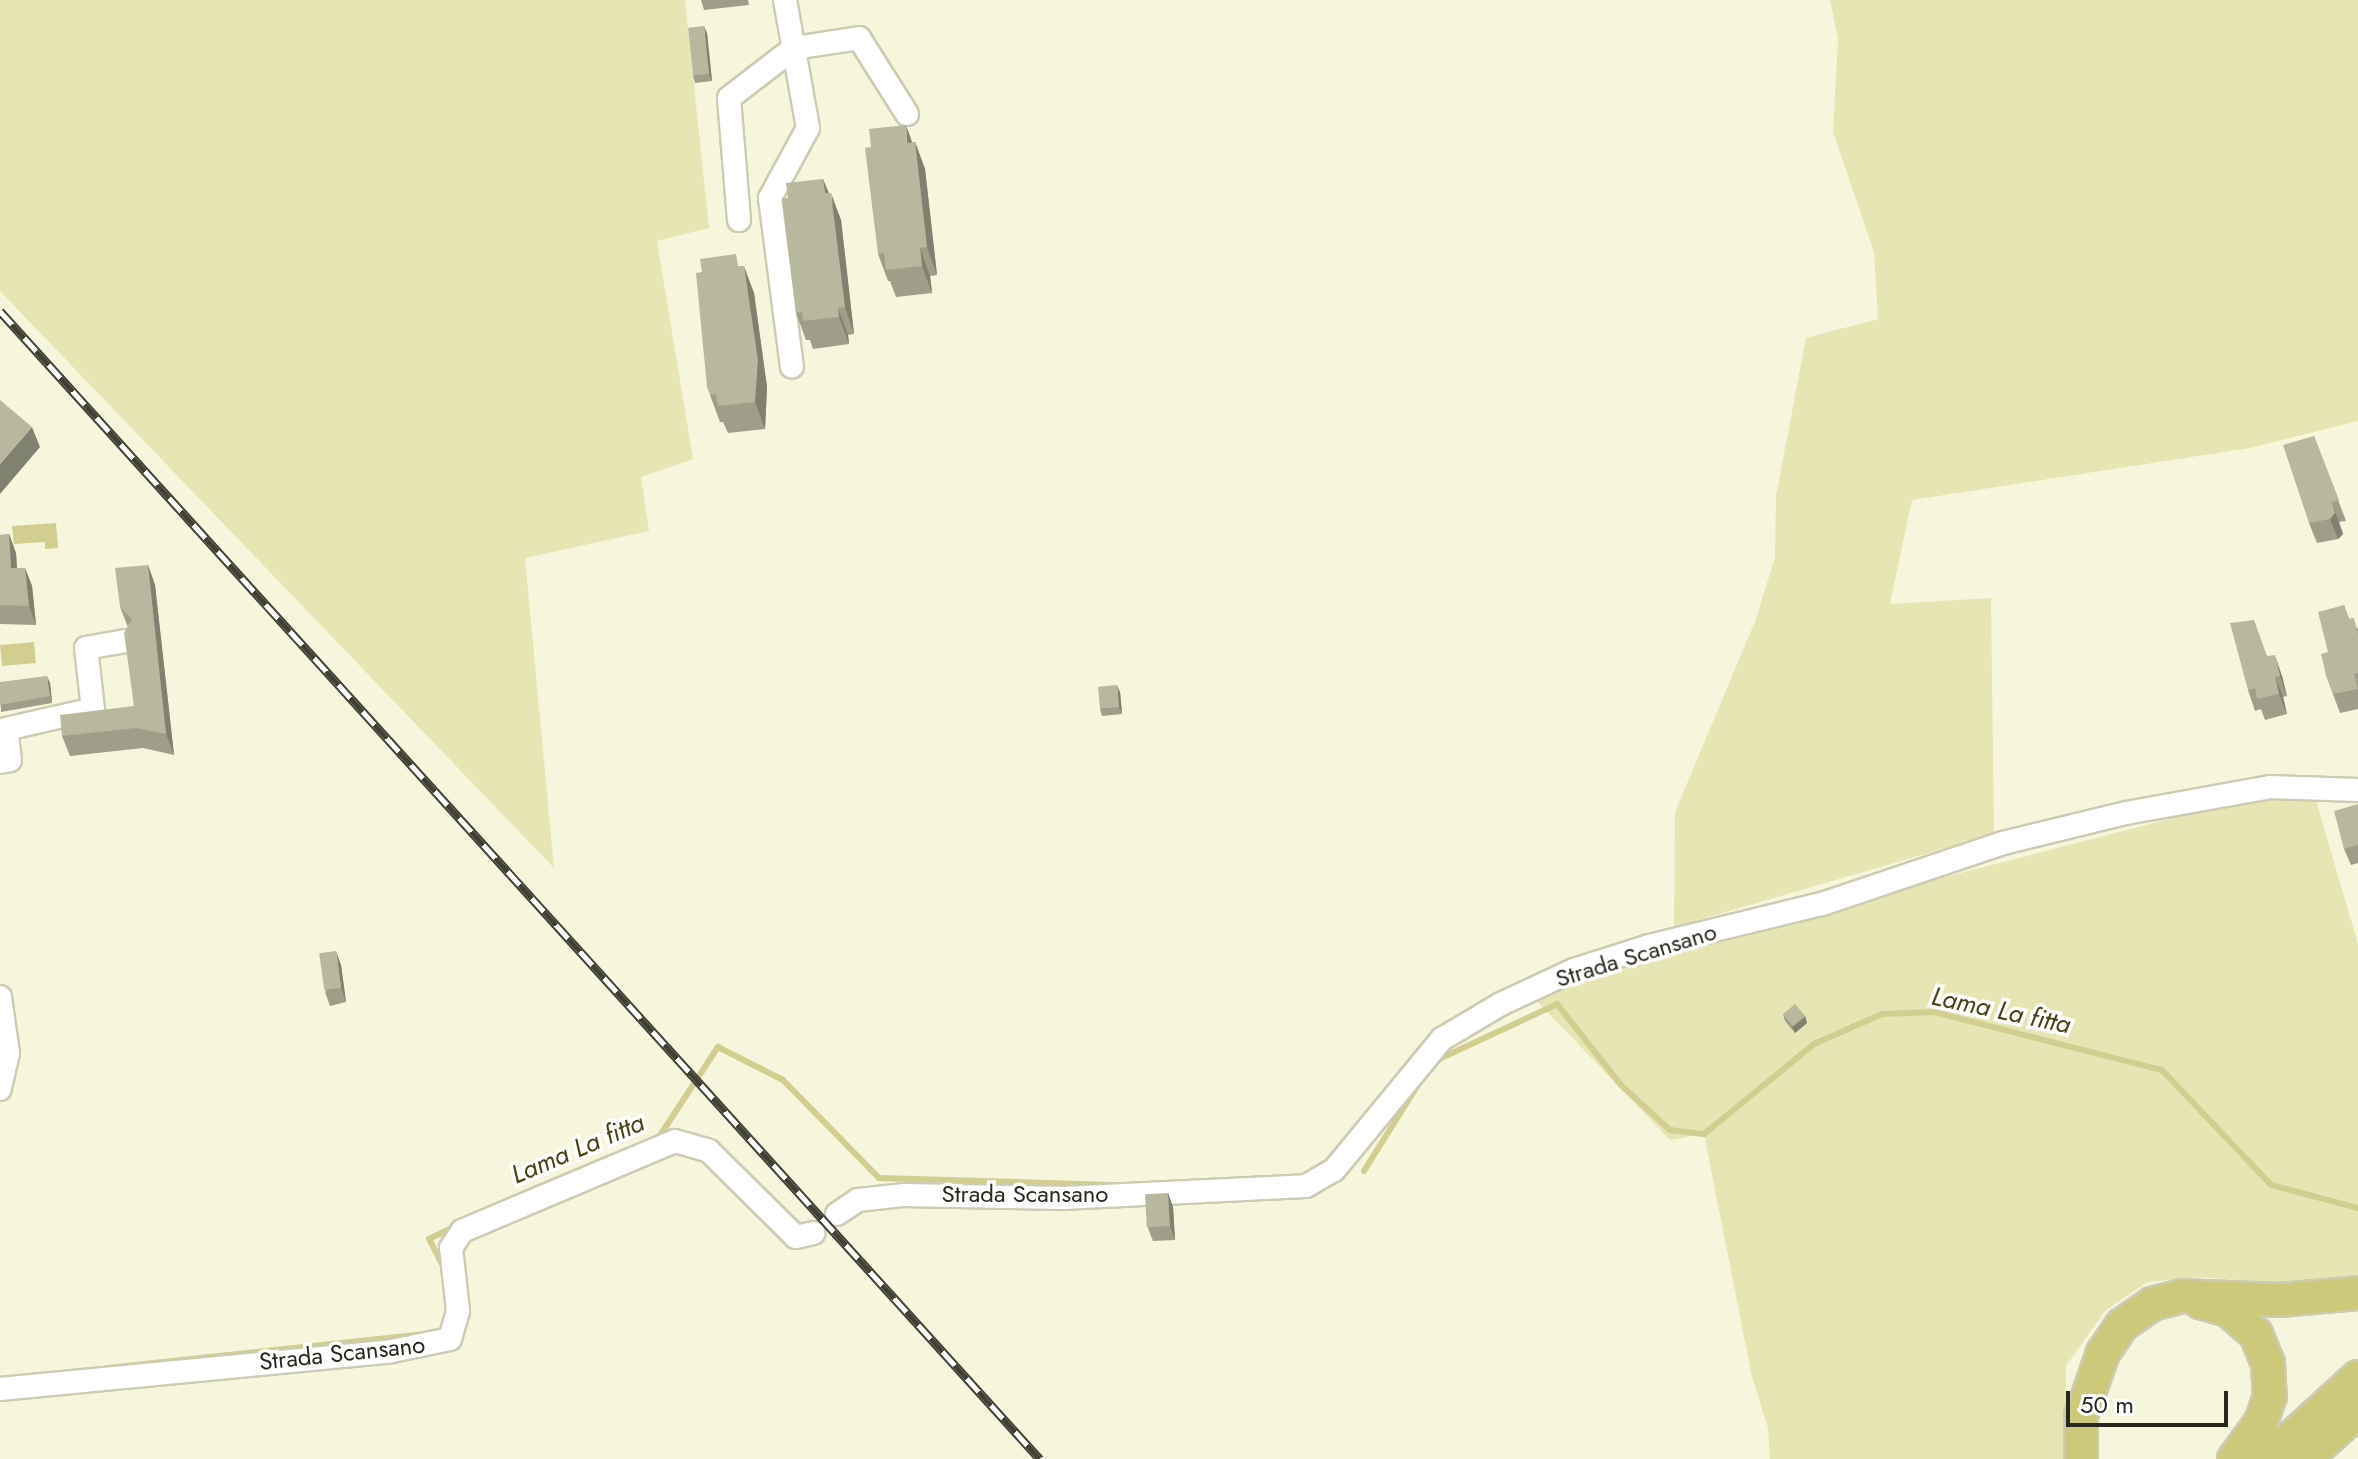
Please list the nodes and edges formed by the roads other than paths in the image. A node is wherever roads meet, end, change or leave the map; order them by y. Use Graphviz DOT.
graph roads {
  1 [pos="785,0"];
  2 [pos="794,48"];
  3 [pos="907,114"];
  4 [pos="739,220"];
  5 [pos="792,367"];
  6 [pos="126,641"];
  7 [pos="0,762"];
  8 [pos="2358,790"];
  9 [pos="0,997"];
  10 [pos="0,1089"];
  11 [pos="837,1214"];
  12 [pos="814,1233"];
  13 [pos="2358,1293"];
  14 [pos="2182,1296"];
  15 [pos="2358,1377"];
  16 [pos="0,1389"];
  17 [pos="2358,1411"];
  18 [pos="2081,1459"];
  19 [pos="2234,1459"];
  20 [pos="2268,1459"];
  21 [pos="2305,1459"];
  1 -- 2 [label="street"];
  2 -- 3 [label="street"];
  2 -- 4 [label="street"];
  2 -- 5 [label="street"];
  6 -- 7 [label="street"];
  8 -- 11 [label="street, Strada Scansano"];
  9 -- 10 [label="street"];
  12 -- 16 [label="street, Strada Scansano"];
  13 -- 14 [label="highway"];
  14 -- 18 [label="highway"];
  14 -- 19 [label="highway"];
  15 -- 20 [label="highway"];
  17 -- 21 [label="highway"];
}
